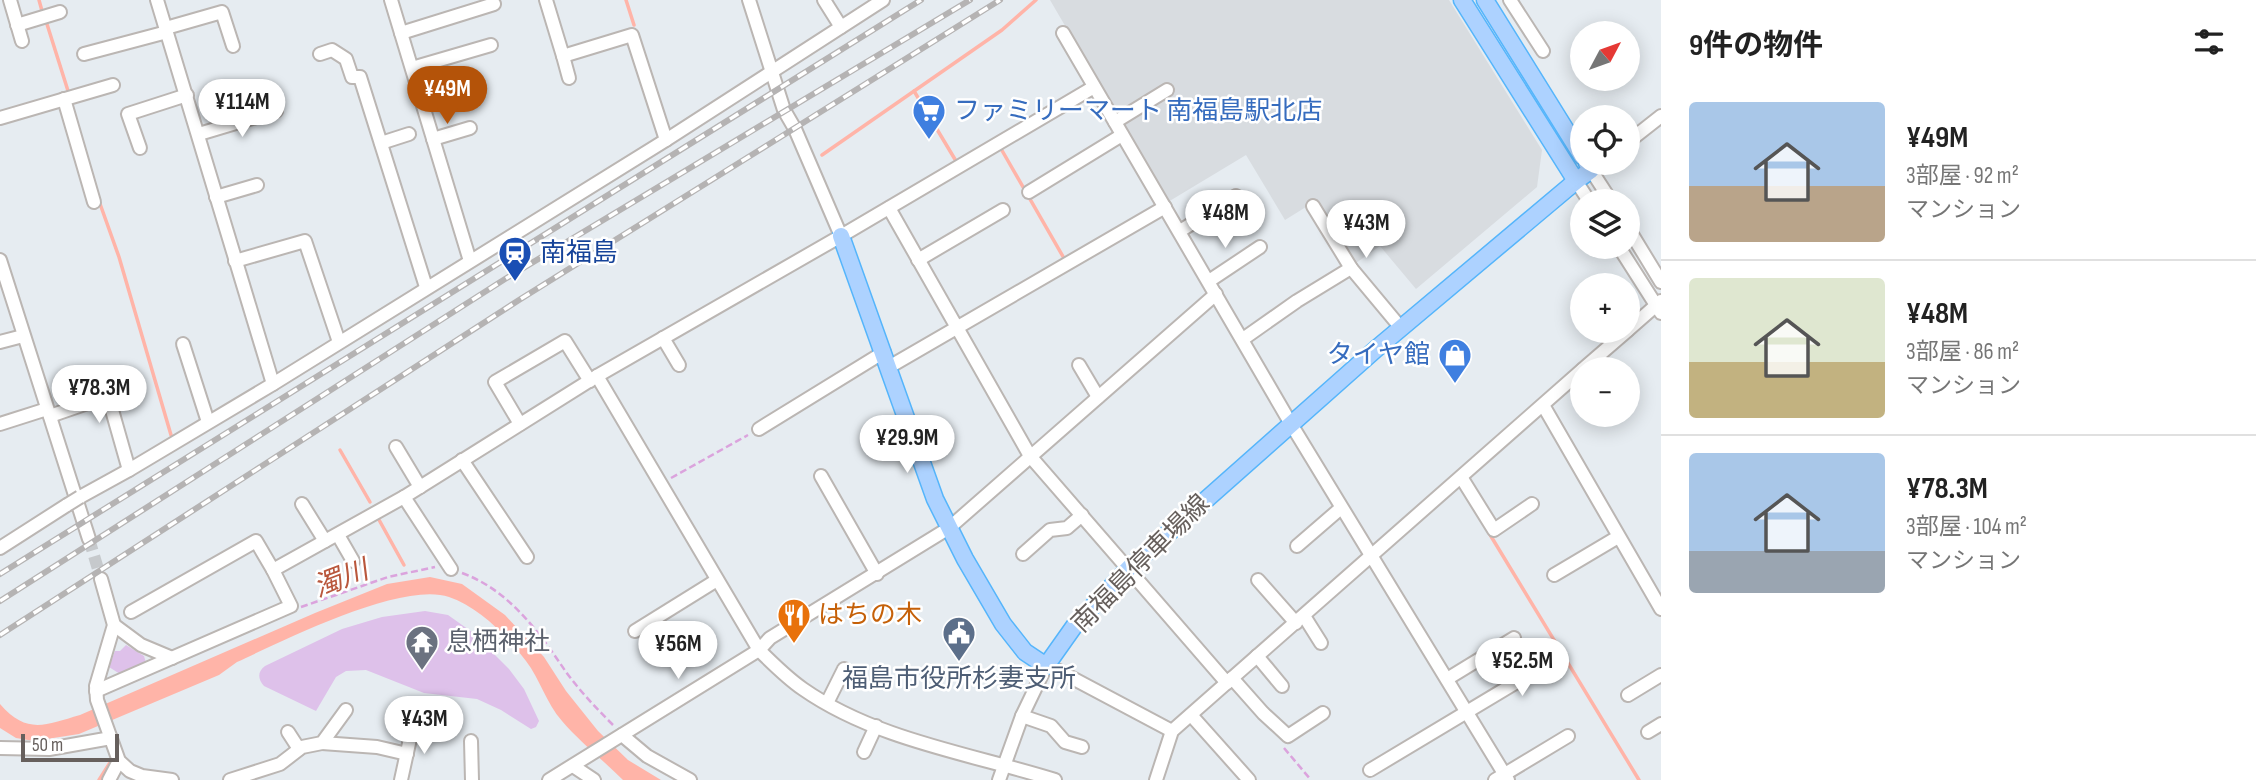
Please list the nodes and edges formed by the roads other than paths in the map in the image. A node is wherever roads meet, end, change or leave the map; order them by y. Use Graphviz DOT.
graph roads {
  1 [pos="10,0"];
  2 [pos="157,0"];
  3 [pos="391,0"];
  4 [pos="546,0"];
  5 [pos="749,0"];
  6 [pos="824,0"];
  7 [pos="1462,0"];
  8 [pos="1485,0"];
  9 [pos="1510,0"];
  10 [pos="880,1"];
  11 [pos="494,4"];
  12 [pos="60,12"];
  13 [pos="17,24"];
  14 [pos="841,27"];
  15 [pos="167,30"];
  16 [pos="401,33"];
  17 [pos="1063,33"];
  18 [pos="22,41"];
  19 [pos="491,45"];
  20 [pos="233,46"];
  21 [pos="1543,51"];
  22 [pos="84,54"];
  23 [pos="320,54"];
  24 [pos="563,56"];
  25 [pos="412,68"];
  26 [pos="771,71"];
  27 [pos="569,78"];
  28 [pos="113,85"];
  29 [pos="1094,87"];
  30 [pos="1167,90"];
  31 [pos="187,95"];
  32 [pos="64,99"];
  33 [pos="276,111"];
  34 [pos="1661,116"];
  35 [pos="0,118"];
  36 [pos="1115,122"];
  37 [pos="470,128"];
  38 [pos="1640,133"];
  39 [pos="199,134"];
  40 [pos="409,134"];
  41 [pos="1122,135"];
  42 [pos="1570,137"];
  43 [pos="433,139"];
  44 [pos="666,140"];
  45 [pos="381,143"];
  46 [pos="140,148"];
  47 [pos="1582,175"];
  48 [pos="1576,181"];
  49 [pos="257,185"];
  50 [pos="1581,189"];
  51 [pos="1029,192"];
  52 [pos="1236,196"];
  53 [pos="216,197"];
  54 [pos="94,202"];
  55 [pos="1313,206"];
  56 [pos="1165,207"];
  57 [pos="889,208"];
  58 [pos="1003,209"];
  59 [pos="1180,231"];
  60 [pos="841,236"];
  61 [pos="1260,247"];
  62 [pos="1640,248"];
  63 [pos="1627,259"];
  64 [pos="0,260"];
  65 [pos="918,260"];
  66 [pos="236,261"];
  67 [pos="470,261"];
  68 [pos="1351,268"];
  69 [pos="2,276"];
  70 [pos="1209,281"];
  71 [pos="1661,282"];
  72 [pos="426,287"];
  73 [pos="1216,294"];
  74 [pos="1659,306"];
  75 [pos="1640,320"];
  76 [pos="957,327"];
  77 [pos="1401,328"];
  78 [pos="23,336"];
  79 [pos="663,338"];
  80 [pos="1243,339"];
  81 [pos="0,342"];
  82 [pos="338,342"];
  83 [pos="1613,343"];
  84 [pos="183,344"];
  85 [pos="1597,357"];
  86 [pos="886,359"];
  87 [pos="679,365"];
  88 [pos="1079,365"];
  89 [pos="593,378"];
  90 [pos="1570,381"];
  91 [pos="273,384"];
  92 [pos="1098,397"];
  93 [pos="1543,405"];
  94 [pos="49,412"];
  95 [pos="208,422"];
  96 [pos="0,424"];
  97 [pos="520,424"];
  98 [pos="1291,424"];
  99 [pos="759,429"];
  100 [pos="396,447"];
  101 [pos="1030,456"];
  102 [pos="462,460"];
  103 [pos="129,470"];
  104 [pos="821,476"];
  105 [pos="1461,477"];
  106 [pos="420,487"];
  107 [pos="404,497"];
  108 [pos="302,504"];
  109 [pos="1532,504"];
  110 [pos="1341,508"];
  111 [pos="1082,515"];
  112 [pos="949,528"];
  113 [pos="338,535"];
  114 [pos="1618,537"];
  115 [pos="89,539"];
  116 [pos="325,541"];
  117 [pos="1297,546"];
  118 [pos="0,548"];
  119 [pos="1023,554"];
  120 [pos="1371,556"];
  121 [pos="527,557"];
  122 [pos="353,561"];
  123 [pos="1129,568"];
  124 [pos="450,569"];
  125 [pos="273,570"];
  126 [pos="877,573"];
  127 [pos="1554,575"];
  128 [pos="101,579"];
  129 [pos="717,580"];
  130 [pos="1258,580"];
  131 [pos="1661,609"];
  132 [pos="131,612"];
  133 [pos="1300,620"];
  134 [pos="114,625"];
  135 [pos="635,631"];
  136 [pos="1514,638"];
  137 [pos="1321,643"];
  138 [pos="759,650"];
  139 [pos="1257,656"];
  140 [pos="1560,656"];
  141 [pos="172,658"];
  142 [pos="1046,666"];
  143 [pos="844,669"];
  144 [pos="1661,676"];
  145 [pos="1447,679"];
  146 [pos="1230,680"];
  147 [pos="1282,686"];
  148 [pos="97,695"];
  149 [pos="1628,695"];
  150 [pos="827,703"];
  151 [pos="346,710"];
  152 [pos="1467,712"];
  153 [pos="1323,713"];
  154 [pos="1191,715"];
  155 [pos="1022,716"];
  156 [pos="1661,724"];
  157 [pos="414,725"];
  158 [pos="876,726"];
  159 [pos="1172,731"];
  160 [pos="288,732"];
  161 [pos="1648,732"];
  162 [pos="110,735"];
  163 [pos="1567,736"];
  164 [pos="619,737"];
  165 [pos="471,741"];
  166 [pos="322,743"];
  167 [pos="1082,747"];
  168 [pos="0,748"];
  169 [pos="299,749"];
  170 [pos="864,752"];
  171 [pos="407,754"];
  172 [pos="119,761"];
  173 [pos="1004,764"];
  174 [pos="573,766"];
  175 [pos="1370,770"];
  176 [pos="1503,778"];
  177 [pos="109,780"];
  178 [pos="172,780"];
  179 [pos="230,780"];
  180 [pos="401,780"];
  181 [pos="472,780"];
  182 [pos="549,780"];
  183 [pos="594,780"];
  184 [pos="690,780"];
  185 [pos="999,780"];
  186 [pos="1055,780"];
  187 [pos="1156,780"];
  188 [pos="1249,780"];
  1 -- 13 [label="street"];
  2 -- 15 [label="street"];
  3 -- 16 [label="street"];
  4 -- 24 [label="street"];
  5 -- 26 [label="street"];
  6 -- 14 [label="street"];
  7 -- 48 [label="main road"];
  8 -- 42 [label="main road"];
  9 -- 21 [label="street"];
  10 -- 14 [label="street"];
  11 -- 16 [label="street"];
  12 -- 13 [label="street"];
  13 -- 18 [label="street"];
  14 -- 26 [label="street"];
  15 -- 20 [label="street"];
  15 -- 22 [label="street"];
  15 -- 31 [label="street"];
  16 -- 25 [label="street"];
  17 -- 29 [label="street"];
  19 -- 25 [label="street"];
  23 -- 45 [label="street"];
  24 -- 27 [label="street"];
  24 -- 44 [label="street"];
  25 -- 43 [label="street"];
  26 -- 44 [label="street"];
  26 -- 60 [label="street"];
  28 -- 32 [label="street"];
  29 -- 36 [label="street"];
  29 -- 57 [label="street"];
  30 -- 36 [label="street"];
  31 -- 39 [label="street"];
  31 -- 46 [label="street"];
  32 -- 35 [label="street"];
  32 -- 54 [label="street"];
  33 -- 39 [label="street"];
  34 -- 38 [label="street"];
  36 -- 41 [label="street"];
  37 -- 43 [label="street"];
  39 -- 53 [label="street"];
  40 -- 45 [label="street"];
  41 -- 51 [label="street"];
  41 -- 56 [label="street"];
  43 -- 67 [label="street"];
  44 -- 67 [label="street"];
  45 -- 72 [label="street"];
  47 -- 48 [label="main road, 南福島停車場線"];
  48 -- 50 [label="street"];
  48 -- 77 [label="main road, 南福島停車場線"];
  49 -- 53 [label="street"];
  52 -- 59 [label="street"];
  53 -- 66 [label="street"];
  55 -- 68 [label="street"];
  56 -- 59 [label="street"];
  56 -- 76 [label="street"];
  57 -- 60 [label="street"];
  57 -- 65 [label="street"];
  58 -- 65 [label="street"];
  59 -- 70 [label="street"];
  60 -- 79 [label="street"];
  60 -- 86 [label="main road"];
  61 -- 70 [label="street"];
  62 -- 71 [label="street"];
  63 -- 74 [label="street"];
  64 -- 69 [label="street"];
  65 -- 76 [label="street"];
  66 -- 82 [label="street"];
  66 -- 91 [label="street"];
  67 -- 72 [label="street"];
  68 -- 77 [label="street"];
  68 -- 80 [label="street"];
  69 -- 78 [label="street"];
  70 -- 73 [label="street"];
  72 -- 82 [label="street"];
  73 -- 80 [label="street"];
  73 -- 92 [label="street"];
  74 -- 75 [label="street"];
  76 -- 86 [label="street"];
  76 -- 101 [label="street"];
  77 -- 98 [label="main road, 南福島停車場線"];
  78 -- 81 [label="street"];
  78 -- 94 [label="street"];
  79 -- 87 [label="street"];
  79 -- 89 [label="street"];
  80 -- 98 [label="street"];
  82 -- 91 [label="street"];
  83 -- 85 [label="street"];
  84 -- 95 [label="street"];
  86 -- 99 [label="street"];
  86 -- 112 [label="main road"];
  88 -- 92 [label="street"];
  89 -- 97 [label="street"];
  89 -- 97 [label="street"];
  89 -- 129 [label="street"];
  90 -- 93 [label="street"];
  91 -- 95 [label="street"];
  92 -- 101 [label="street"];
  93 -- 105 [label="street"];
  93 -- 114 [label="street"];
  94 -- 96 [label="street"];
  94 -- 103 [label="street"];
  94 -- 115 [label="street"];
  95 -- 103 [label="street"];
  97 -- 102 [label="street"];
  98 -- 110 [label="street"];
  98 -- 123 [label="main road, 南福島停車場線"];
  100 -- 106 [label="street"];
  101 -- 111 [label="street"];
  101 -- 112 [label="street"];
  102 -- 106 [label="street"];
  102 -- 121 [label="street"];
  103 -- 118 [label="street, bridge"];
  104 -- 126 [label="street"];
  105 -- 109 [label="street"];
  105 -- 120 [label="street"];
  106 -- 107 [label="street"];
  107 -- 113 [label="street"];
  107 -- 124 [label="street"];
  108 -- 116 [label="street"];
  110 -- 117 [label="street"];
  110 -- 120 [label="street"];
  111 -- 119 [label="street"];
  111 -- 123 [label="street"];
  112 -- 126 [label="street"];
  112 -- 142 [label="main road"];
  113 -- 116 [label="street"];
  113 -- 122 [label="street"];
  114 -- 127 [label="street"];
  114 -- 131 [label="street"];
  116 -- 125 [label="street"];
  120 -- 133 [label="street"];
  120 -- 145 [label="street"];
  123 -- 142 [label="main road, 南福島停車場線"];
  123 -- 146 [label="street"];
  125 -- 132 [label="street"];
  125 -- 141 [label="street"];
  126 -- 138 [label="street"];
  128 -- 134 [label="street"];
  129 -- 135 [label="street"];
  129 -- 138 [label="street"];
  130 -- 133 [label="street"];
  133 -- 137 [label="street"];
  133 -- 139 [label="street"];
  134 -- 141 [label="street"];
  134 -- 148 [label="street"];
  136 -- 145 [label="street"];
  138 -- 150 [label="street"];
  138 -- 164 [label="street"];
  139 -- 146 [label="street"];
  139 -- 147 [label="street"];
  140 -- 152 [label="street"];
  141 -- 148 [label="street"];
  142 -- 155 [label="street"];
  142 -- 159 [label="street"];
  143 -- 150 [label="street"];
  144 -- 149 [label="street"];
  145 -- 152 [label="street"];
  146 -- 153 [label="street"];
  146 -- 154 [label="street"];
  148 -- 162 [label="street"];
  150 -- 158 [label="street"];
  151 -- 166 [label="street"];
  152 -- 175 [label="street"];
  152 -- 176 [label="street"];
  154 -- 159 [label="street"];
  154 -- 188 [label="street"];
  155 -- 167 [label="street"];
  155 -- 173 [label="street"];
  156 -- 161 [label="street"];
  157 -- 171 [label="street"];
  158 -- 170 [label="street"];
  158 -- 173 [label="street"];
  159 -- 187 [label="street"];
  160 -- 169 [label="street"];
  162 -- 168 [label="street"];
  162 -- 172 [label="street"];
  163 -- 176 [label="street"];
  164 -- 174 [label="street"];
  164 -- 184 [label="street"];
  165 -- 181 [label="street"];
  166 -- 169 [label="street"];
  166 -- 171 [label="street"];
  169 -- 179 [label="street"];
  171 -- 180 [label="street"];
  172 -- 177 [label="street"];
  172 -- 178 [label="street"];
  173 -- 185 [label="street"];
  173 -- 186 [label="street"];
  174 -- 182 [label="street"];
  174 -- 183 [label="street"];
}
